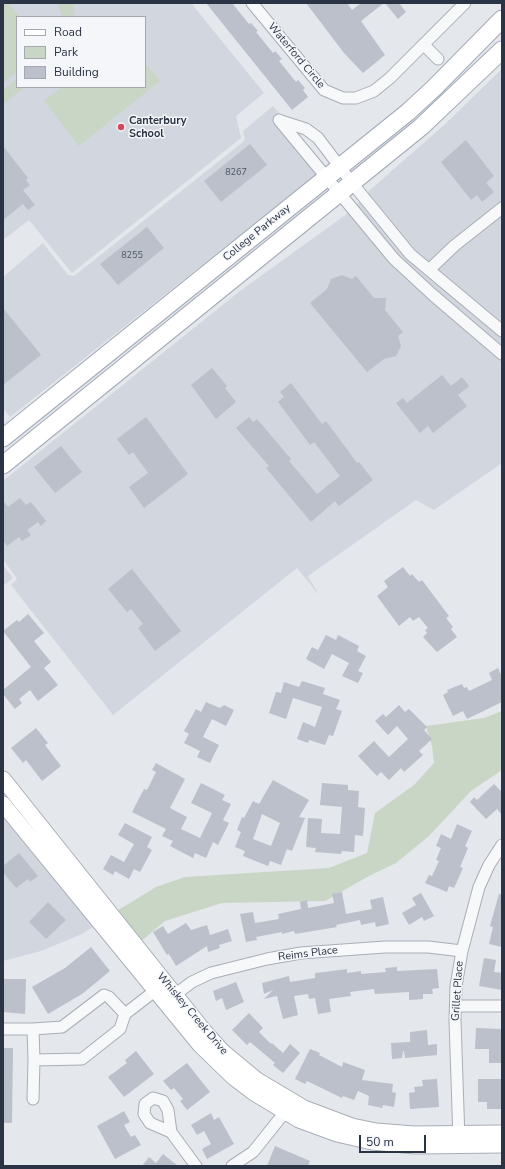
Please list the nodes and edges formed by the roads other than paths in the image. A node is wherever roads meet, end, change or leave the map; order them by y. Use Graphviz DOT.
graph roads {
  1 [pos="252,3"];
  2 [pos="465,3"];
  3 [pos="502,19"];
  4 [pos="424,45"];
  5 [pos="502,50"];
  6 [pos="438,59"];
  7 [pos="340,166"];
  8 [pos="326,178"];
  9 [pos="345,189"];
  10 [pos="502,208"];
  11 [pos="429,270"];
  12 [pos="502,331"];
  13 [pos="502,354"];
  14 [pos="3,438"];
  15 [pos="3,465"];
  16 [pos="3,779"];
  17 [pos="3,804"];
  18 [pos="502,845"];
  19 [pos="462,951"];
  20 [pos="156,990"];
  21 [pos="170,998"];
  22 [pos="456,1006"];
  23 [pos="502,1006"];
  24 [pos="126,1014"];
  25 [pos="3,1029"];
  26 [pos="33,1029"];
  27 [pos="34,1060"];
  28 [pos="33,1099"];
  29 [pos="289,1108"];
  30 [pos="171,1132"];
  31 [pos="502,1133"];
  32 [pos="459,1139"];
  33 [pos="502,1145"];
  34 [pos="234,1165"];
  35 [pos="196,1166"];
  1 -- 4 [label="street, Waterford Circle"];
  2 -- 4 [label="street, Waterford Circle"];
  3 -- 7 [label="main road, College Parkway"];
  4 -- 6 [label="street"];
  5 -- 9 [label="main road, College Parkway"];
  7 -- 8 [label="main road, College Parkway"];
  7 -- 8 [label="street"];
  7 -- 9 [label="street"];
  8 -- 9 [label="street"];
  8 -- 14 [label="main road, College Parkway"];
  9 -- 11 [label="street"];
  9 -- 13 [label="street"];
  9 -- 15 [label="main road, College Parkway"];
  10 -- 11 [label="street"];
  11 -- 12 [label="street"];
  16 -- 21 [label="street, Whiskey Creek Drive"];
  17 -- 20 [label="street, Whiskey Creek Drive"];
  18 -- 19 [label="street, Grillet Place"];
  19 -- 21 [label="street, Reims Place"];
  19 -- 22 [label="street, Grillet Place"];
  20 -- 21 [label="street, Whiskey Creek Drive"];
  20 -- 24 [label="street"];
  21 -- 29 [label="street, Whiskey Creek Drive"];
  22 -- 23 [label="street"];
  22 -- 32 [label="street, Grillet Place"];
  24 -- 26 [label="street"];
  24 -- 27 [label="street"];
  25 -- 26 [label="street"];
  26 -- 27 [label="street"];
  27 -- 28 [label="street"];
  29 -- 32 [label="street, Whiskey Creek Drive"];
  29 -- 34 [label="street"];
  30 -- 35 [label="street"];
  31 -- 32 [label="street, Whiskey Creek Drive"];
  32 -- 33 [label="street, Whiskey Creek Drive"];
}
